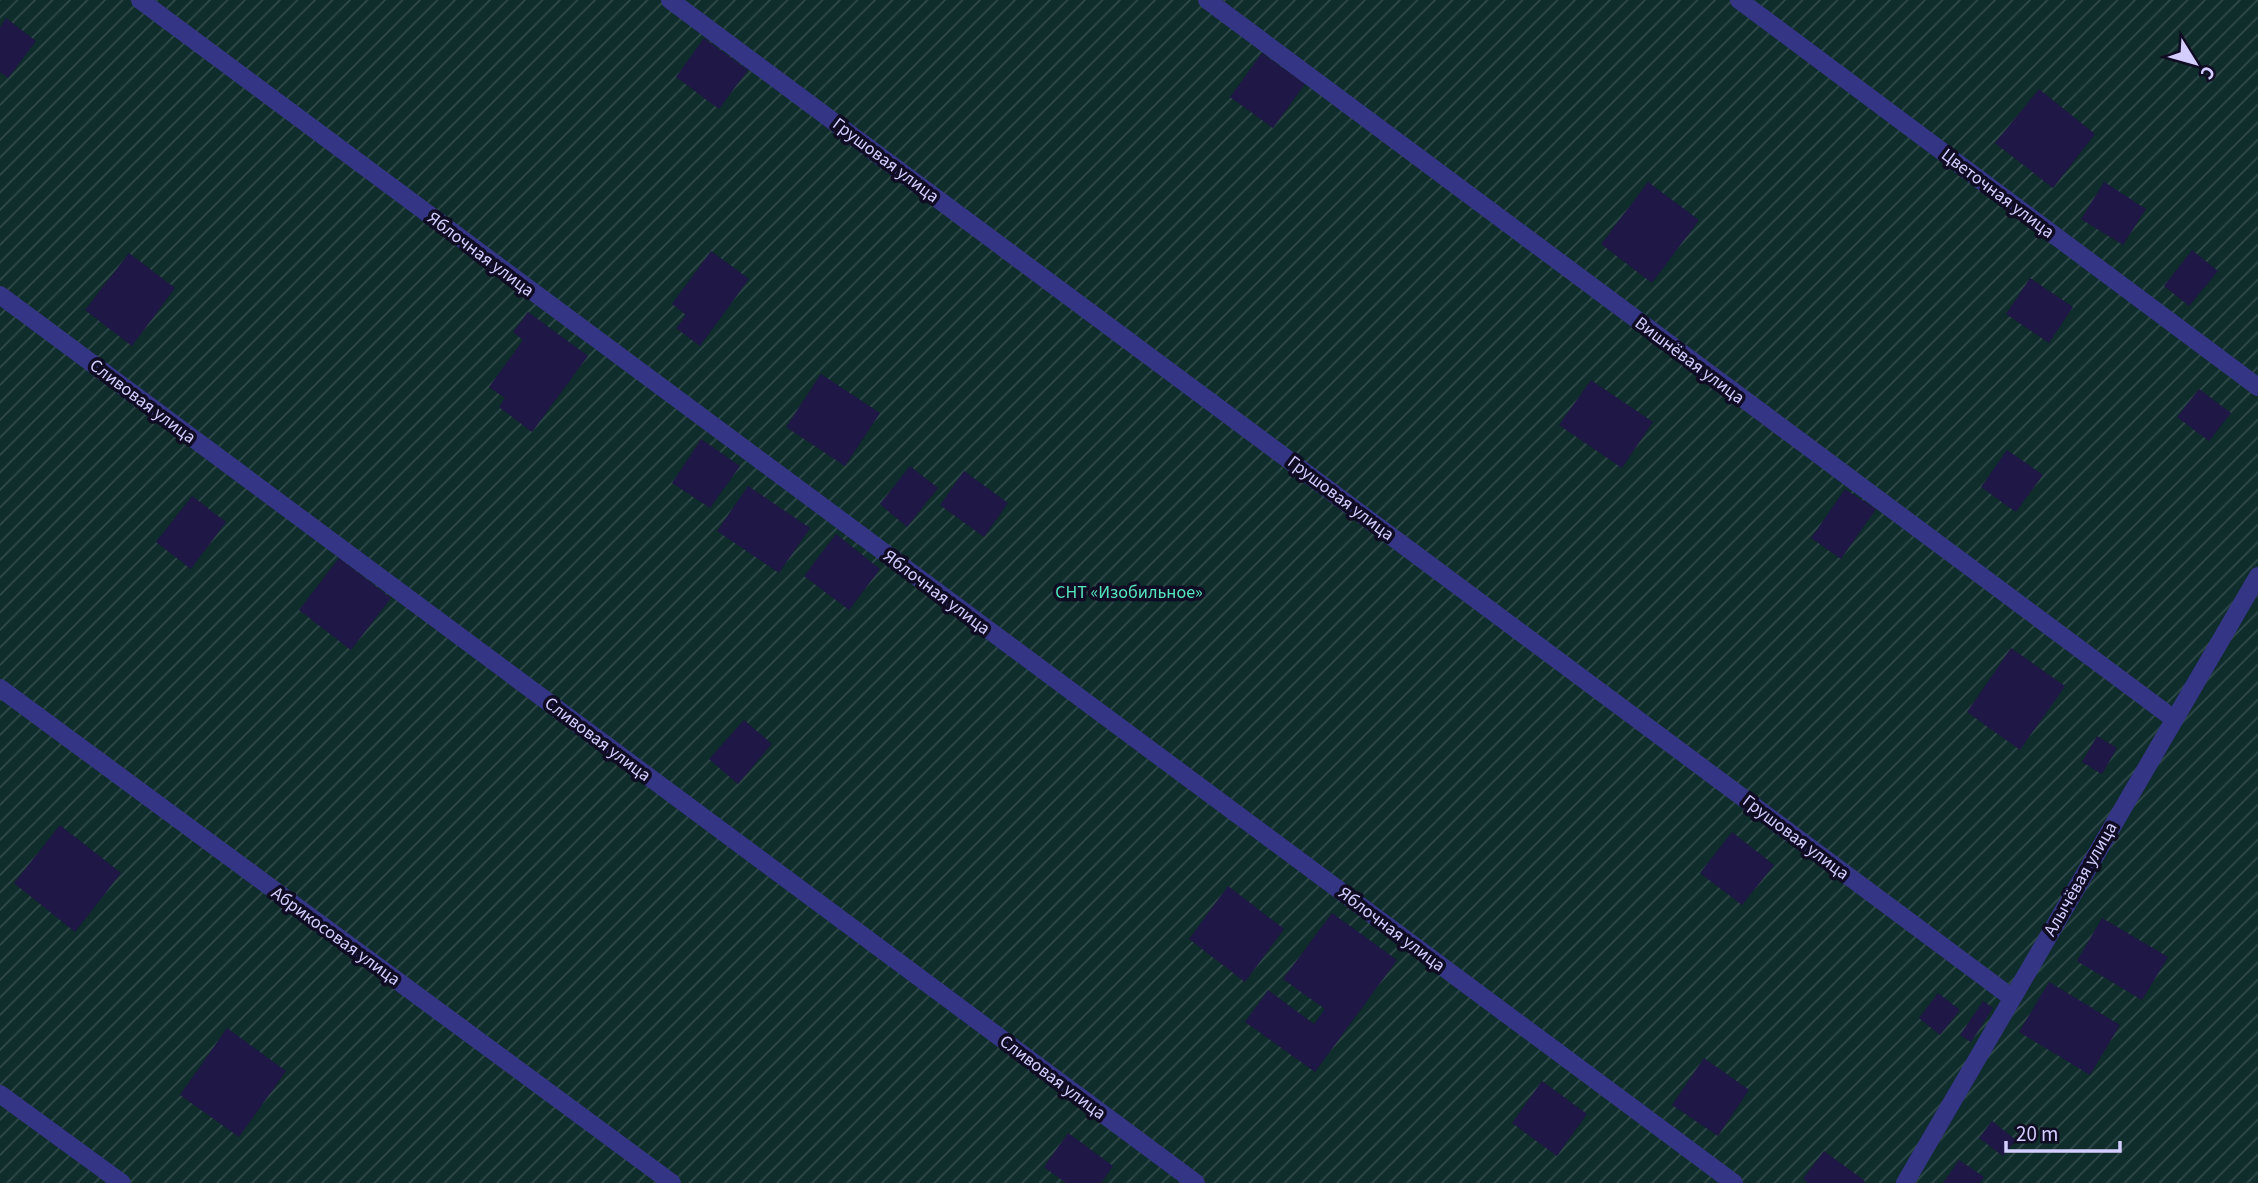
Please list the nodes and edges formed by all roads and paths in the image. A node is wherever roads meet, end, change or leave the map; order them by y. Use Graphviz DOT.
graph roads {
  1 [pos="140,0"];
  2 [pos="670,0"];
  3 [pos="1207,0"];
  4 [pos="1739,0"];
  5 [pos="0,295"];
  6 [pos="2258,387"];
  7 [pos="2258,576"];
  8 [pos="0,688"];
  9 [pos="2174,719"];
  10 [pos="2011,997"];
  11 [pos="0,1094"];
  12 [pos="122,1183"];
  13 [pos="673,1183"];
  14 [pos="1196,1183"];
  15 [pos="1734,1183"];
  16 [pos="1905,1183"];
  1 -- 15 [label="street, Яблочная улица"];
  2 -- 10 [label="street, Грушовая улица"];
  3 -- 9 [label="street, Вишнёвая улица"];
  4 -- 6 [label="street, Цветочная улица"];
  5 -- 14 [label="street, Сливовая улица"];
  7 -- 9 [label="street, Алычёвая улица"];
  8 -- 13 [label="street, Абрикосовая улица"];
  9 -- 10 [label="street, Алычёвая улица"];
  10 -- 16 [label="street, Алычёвая улица"];
  11 -- 12 [label="street"];
}
